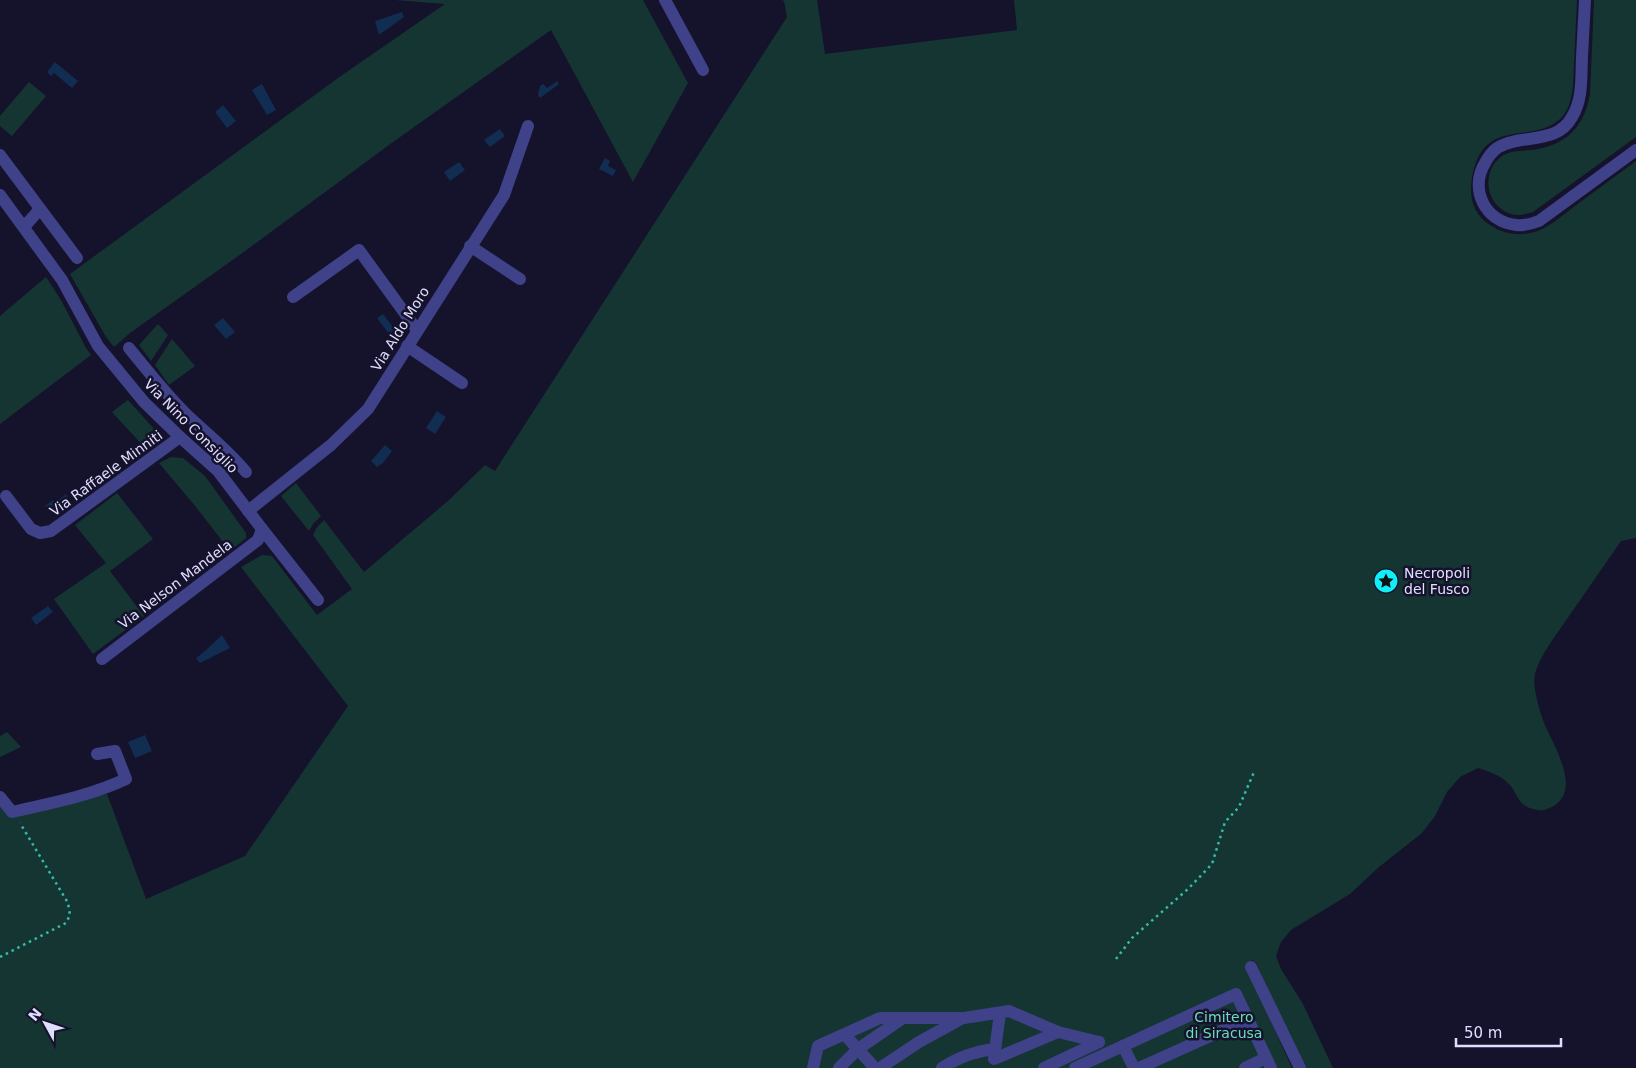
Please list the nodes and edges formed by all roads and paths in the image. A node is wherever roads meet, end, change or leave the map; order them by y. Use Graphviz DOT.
graph roads {
  1 [pos="665,0"];
  2 [pos="1584,0"];
  3 [pos="703,70"];
  4 [pos="528,126"];
  5 [pos="1636,150"];
  6 [pos="0,155"];
  7 [pos="0,195"];
  8 [pos="40,209"];
  9 [pos="24,227"];
  10 [pos="470,246"];
  11 [pos="77,258"];
  12 [pos="520,279"];
  13 [pos="293,297"];
  14 [pos="417,330"];
  15 [pos="407,346"];
  16 [pos="129,348"];
  17 [pos="462,383"];
  18 [pos="185,412"];
  19 [pos="169,427"];
  20 [pos="180,437"];
  21 [pos="246,472"];
  22 [pos="6,496"];
  23 [pos="248,511"];
  24 [pos="262,529"];
  25 [pos="318,600"];
  26 [pos="102,659"];
  27 [pos="97,754"];
  28 [pos="1254,772"];
  29 [pos="0,797"];
  30 [pos="12,812"];
  31 [pos="0,957"];
  32 [pos="1116,959"];
  33 [pos="1251,967"];
  34 [pos="1000,1013"];
  35 [pos="903,1018"];
  36 [pos="964,1018"];
  37 [pos="1248,1020"];
  38 [pos="1058,1032"];
  39 [pos="844,1035"];
  40 [pos="1123,1046"];
  41 [pos="858,1049"];
  42 [pos="994,1059"];
  43 [pos="1268,1063"];
  44 [pos="813,1068"];
  45 [pos="839,1068"];
  46 [pos="875,1068"];
  47 [pos="880,1068"];
  48 [pos="942,1068"];
  49 [pos="1044,1068"];
  50 [pos="1076,1068"];
  51 [pos="1134,1068"];
  52 [pos="1139,1068"];
  53 [pos="1245,1068"];
  54 [pos="1300,1068"];
  1 -- 3 [label="street"];
  2 -- 5 [label="street"];
  4 -- 10 [label="street, Via Aldo Moro"];
  6 -- 8 [label="street"];
  7 -- 9 [label="street, Via Nino Consiglio"];
  8 -- 9 [label="street"];
  8 -- 11 [label="street"];
  9 -- 19 [label="street, Via Nino Consiglio"];
  10 -- 12 [label="street"];
  10 -- 14 [label="street, Via Aldo Moro"];
  13 -- 14 [label="street"];
  14 -- 15 [label="street, Via Aldo Moro"];
  15 -- 17 [label="street"];
  15 -- 23 [label="street, Via Aldo Moro"];
  16 -- 18 [label="street"];
  18 -- 19 [label="street"];
  18 -- 21 [label="street"];
  19 -- 20 [label="street, Via Nino Consiglio"];
  20 -- 22 [label="street, Via Raffaele Minniti"];
  20 -- 23 [label="street, Via Nino Consiglio"];
  23 -- 24 [label="street, Via Nino Consiglio"];
  24 -- 25 [label="street, Via Nino Consiglio"];
  24 -- 26 [label="street, Via Nelson Mandela"];
  27 -- 30 [label="street"];
  28 -- 32 [label="path"];
  29 -- 30 [label="street"];
  30 -- 31 [label="path"];
  33 -- 54 [label="street"];
  34 -- 36 [label="street"];
  34 -- 38 [label="street"];
  34 -- 42 [label="street"];
  35 -- 36 [label="street"];
  35 -- 39 [label="street"];
  35 -- 41 [label="street"];
  36 -- 47 [label="street"];
  37 -- 40 [label="street"];
  37 -- 43 [label="street"];
  37 -- 52 [label="street"];
  38 -- 42 [label="street"];
  38 -- 49 [label="street"];
  39 -- 41 [label="street"];
  39 -- 44 [label="street"];
  40 -- 50 [label="street"];
  40 -- 51 [label="street"];
  41 -- 45 [label="street"];
  41 -- 46 [label="street"];
  42 -- 48 [label="street"];
  43 -- 53 [label="street"];
}
